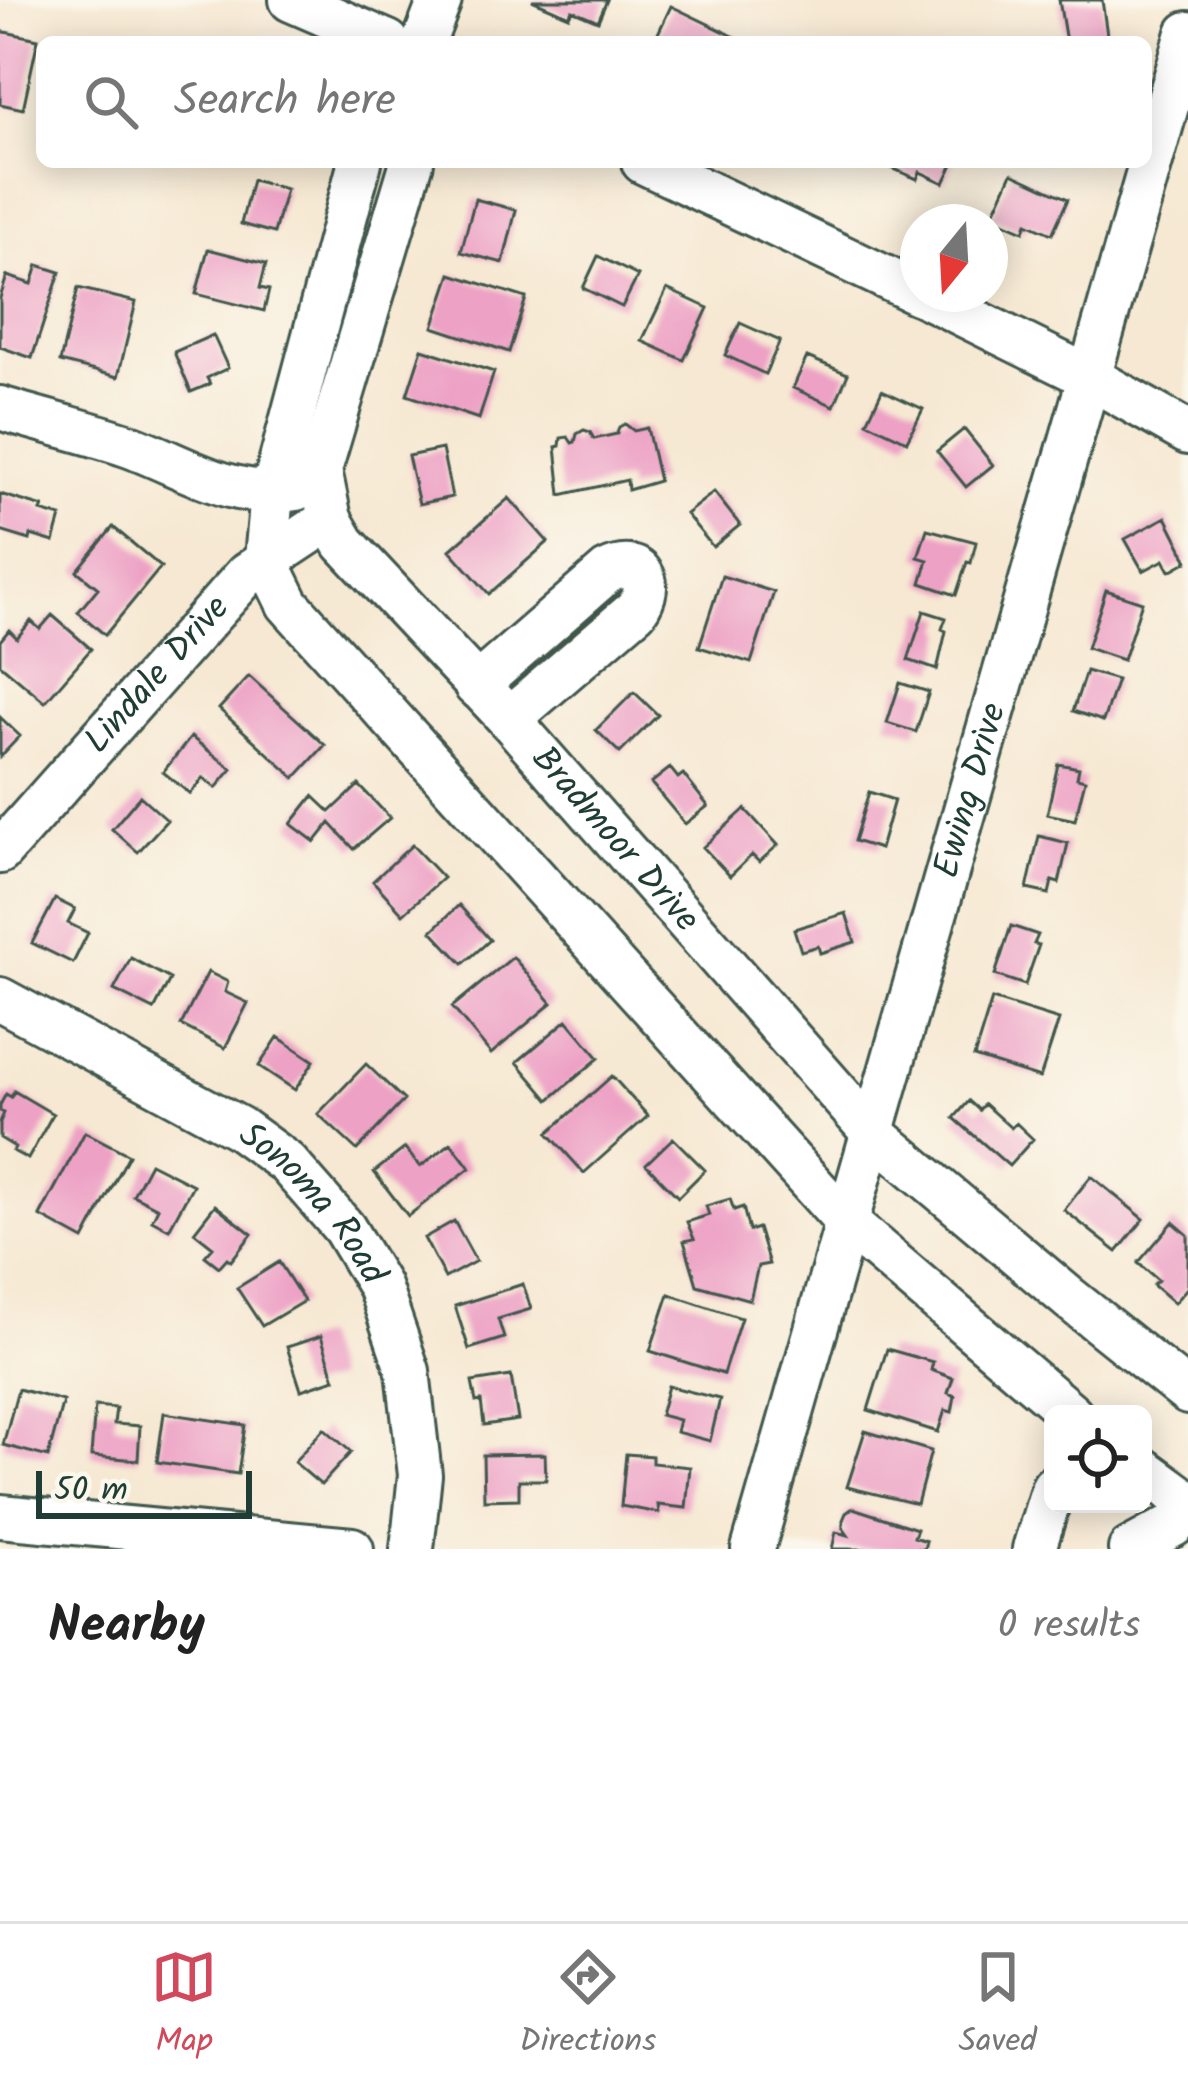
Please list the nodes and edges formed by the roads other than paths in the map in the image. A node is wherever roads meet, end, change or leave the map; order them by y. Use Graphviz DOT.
graph roads {
  1 [pos="290,0"];
  2 [pos="440,0"];
  3 [pos="1188,33"];
  4 [pos="374,36"];
  5 [pos="426,36"];
  6 [pos="1152,161"];
  7 [pos="358,168"];
  8 [pos="410,168"];
  9 [pos="656,168"];
  10 [pos="1150,168"];
  11 [pos="900,284"];
  12 [pos="958,312"];
  13 [pos="1091,377"];
  14 [pos="0,408"];
  15 [pos="1188,433"];
  16 [pos="272,494"];
  17 [pos="326,501"];
  18 [pos="266,560"];
  19 [pos="476,686"];
  20 [pos="509,719"];
  21 [pos="0,852"];
  22 [pos="0,998"];
  23 [pos="873,1133"];
  24 [pos="848,1223"];
  25 [pos="1184,1390"];
  26 [pos="1060,1405"];
  27 [pos="1188,1431"];
  28 [pos="1152,1476"];
  29 [pos="1188,1505"];
  30 [pos="1045,1513"];
  31 [pos="0,1516"];
  32 [pos="352,1549"];
  33 [pos="412,1549"];
  34 [pos="753,1549"];
  35 [pos="1034,1549"];
  36 [pos="1130,1549"];
  1 -- 4 [label="street"];
  2 -- 5 [label="street"];
  3 -- 6 [label="street, Ewing Drive"];
  7 -- 16 [label="street"];
  8 -- 17 [label="street"];
  9 -- 11 [label="street"];
  10 -- 13 [label="street, Ewing Drive"];
  12 -- 13 [label="street"];
  13 -- 15 [label="street"];
  13 -- 23 [label="street, Ewing Drive"];
  14 -- 16 [label="street"];
  16 -- 17 [label="street"];
  16 -- 18 [label="street"];
  17 -- 18 [label="street, Lindale Drive"];
  17 -- 19 [label="street, Bradmoor Drive"];
  18 -- 21 [label="street, Lindale Drive"];
  18 -- 24 [label="street"];
  19 -- 20 [label="street, Bradmoor Drive"];
  19 -- 20 [label="street"];
  20 -- 23 [label="street, Bradmoor Drive"];
  22 -- 33 [label="street, Sonoma Road"];
  23 -- 24 [label="street, Ewing Drive"];
  23 -- 25 [label="street, Bradmoor Drive"];
  24 -- 26 [label="street"];
  24 -- 34 [label="street, Ewing Drive"];
  25 -- 27 [label="street"];
  28 -- 29 [label="street"];
  29 -- 36 [label="street"];
  30 -- 35 [label="street"];
  31 -- 32 [label="street"];
}
